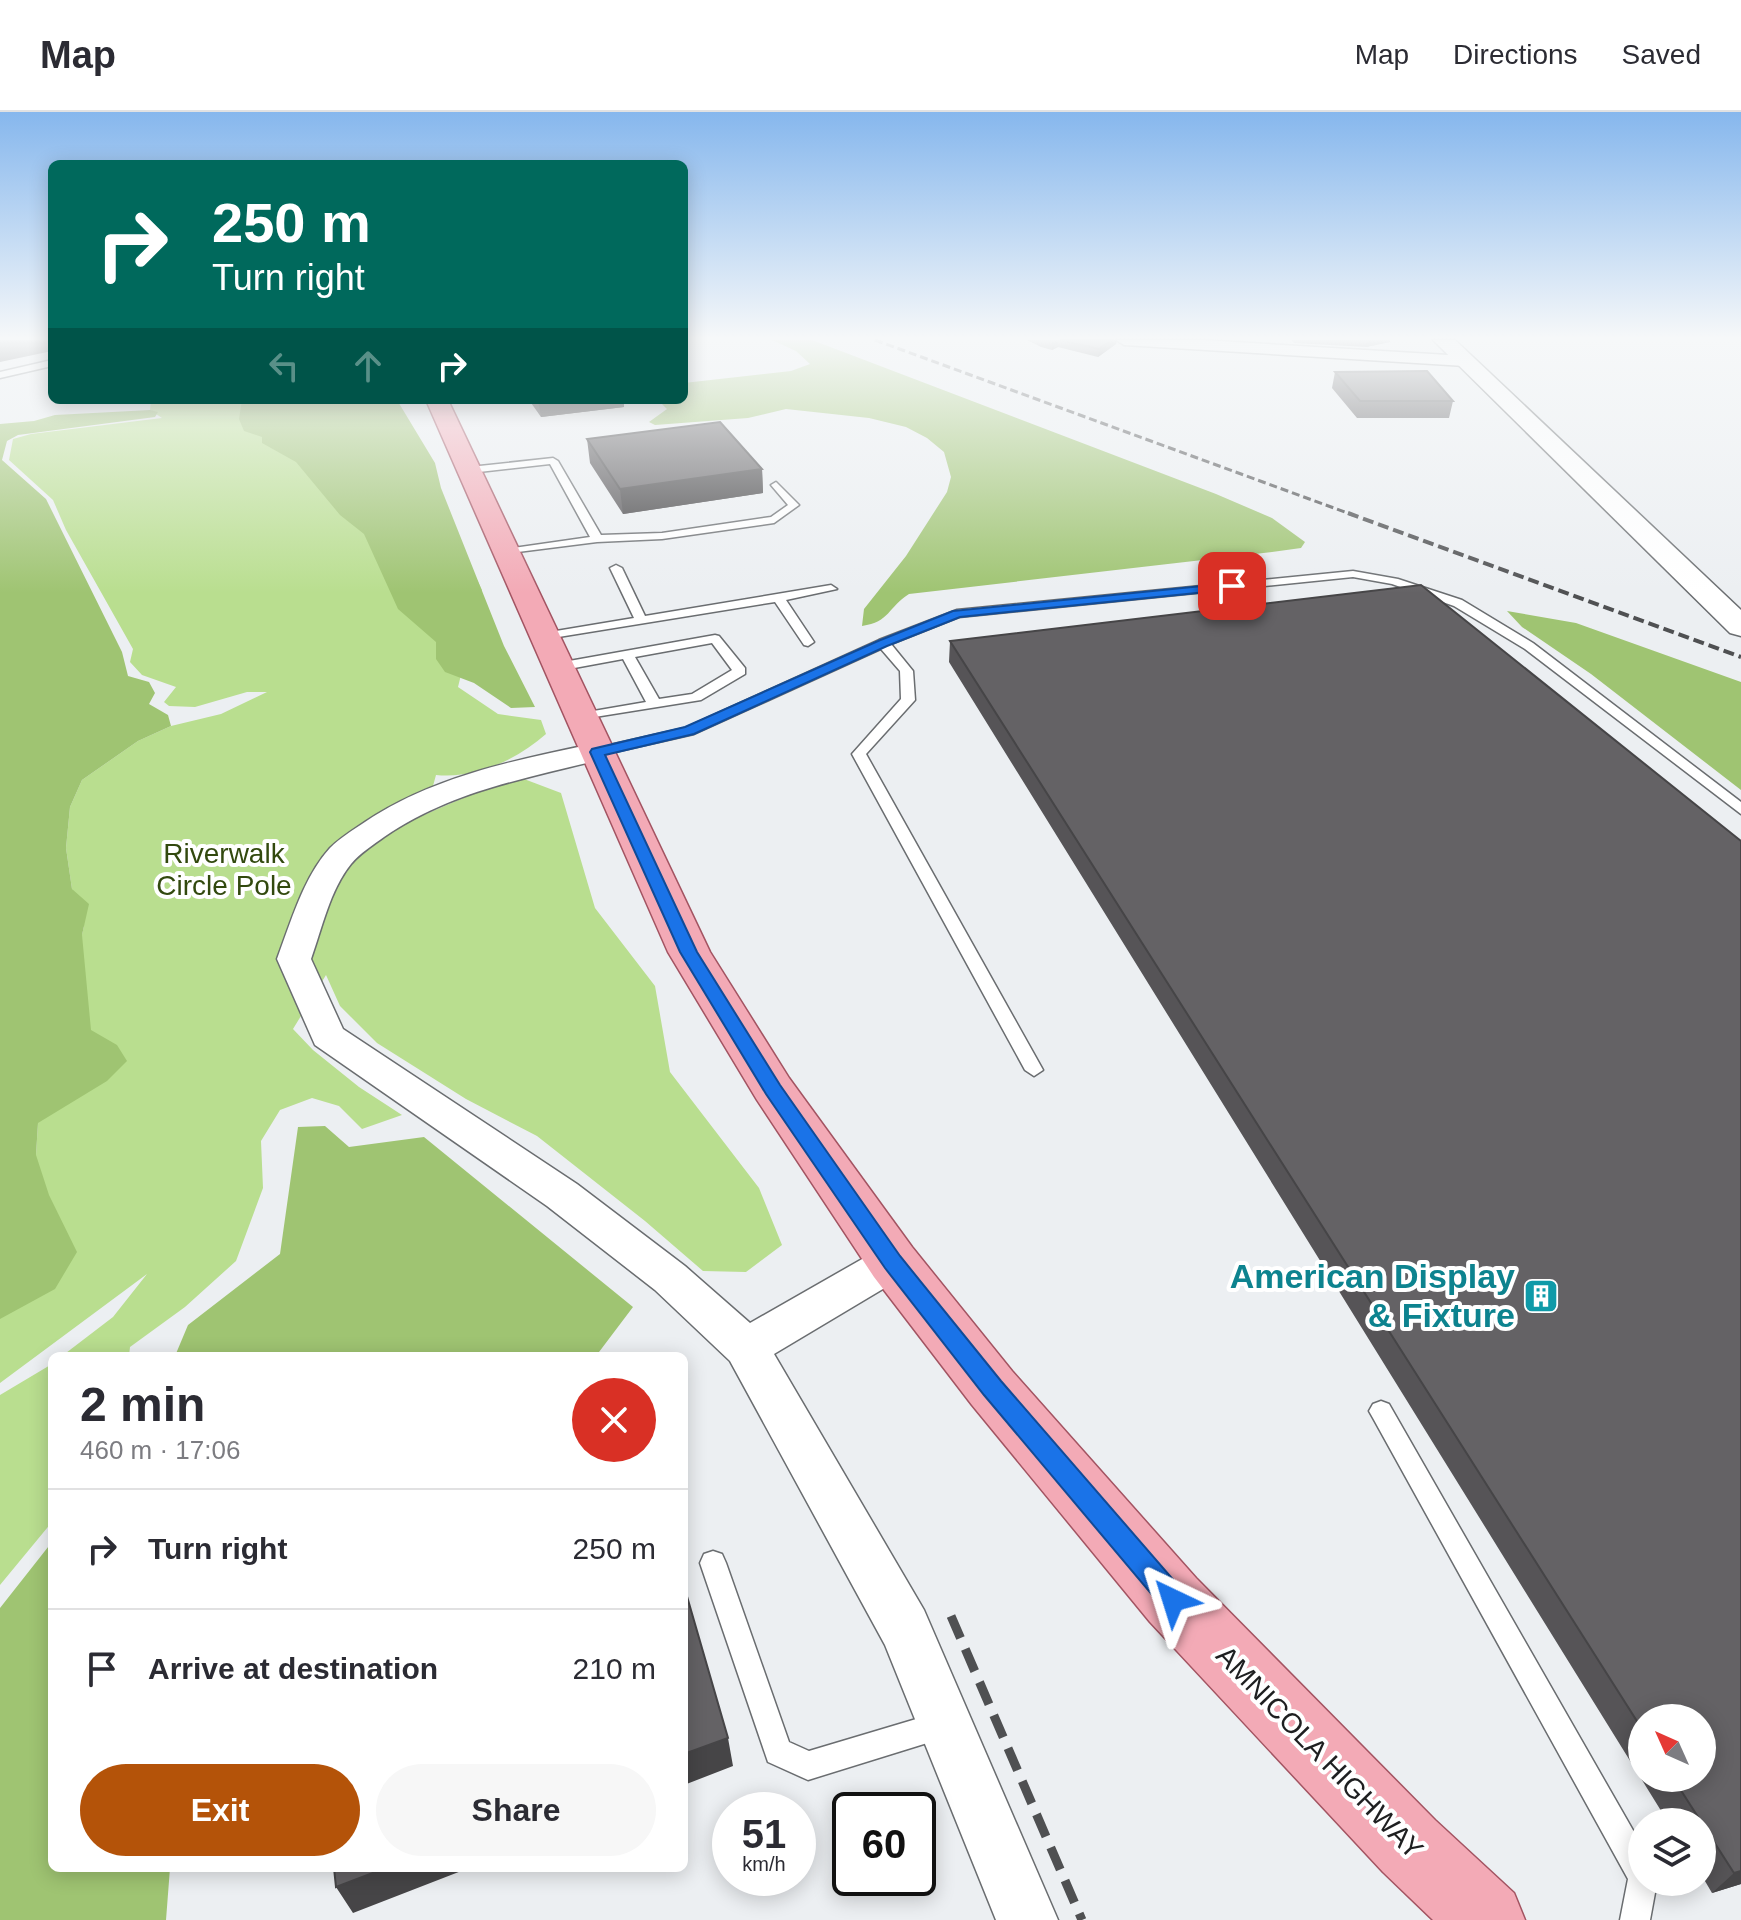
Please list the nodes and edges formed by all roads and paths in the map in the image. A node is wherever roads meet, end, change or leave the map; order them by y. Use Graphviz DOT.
graph roads {
  1 [pos="448,424"];
  2 [pos="1531,424"];
  3 [pos="470,470"];
  4 [pos="776,485"];
  5 [pos="597,539"];
  6 [pos="506,552"];
  7 [pos="616,568"];
  8 [pos="831,589"];
  9 [pos="717,595"];
  10 [pos="778,598"];
  11 [pos="693,600"];
  12 [pos="748,603"];
  13 [pos="674,615"];
  14 [pos="641,621"];
  15 [pos="1741,627"];
  16 [pos="808,642"];
  17 [pos="883,643"];
  18 [pos="551,652"];
  19 [pos="627,655"];
  20 [pos="655,705"];
  21 [pos="589,735"];
  22 [pos="1741,809"];
  23 [pos="1034,1070"];
  24 [pos="893,1262"];
  25 [pos="746,1348"];
  26 [pos="1381,1411"];
  27 [pos="713,1563"];
  28 [pos="945,1724"];
  29 [pos="1628,1850"];
  30 [pos="1639,1896"];
  31 [pos="1027,1920"];
  32 [pos="1487,1920"];
  33 [pos="1635,1920"];
  1 -- 3 [label="main road, AMNICOLA HIGHWAY"];
  2 -- 15 [label="street"];
  3 -- 5 [label="lane"];
  3 -- 6 [label="main road, AMNICOLA HIGHWAY"];
  4 -- 5 [label="lane"];
  5 -- 6 [label="lane"];
  6 -- 18 [label="main road, AMNICOLA HIGHWAY"];
  7 -- 14 [label="lane"];
  8 -- 10 [label="lane"];
  9 -- 12 [label="lane"];
  10 -- 12 [label="lane"];
  10 -- 16 [label="lane"];
  11 -- 13 [label="lane"];
  12 -- 13 [label="lane"];
  13 -- 14 [label="lane"];
  14 -- 18 [label="lane"];
  17 -- 21 [label="lane"];
  17 -- 22 [label="lane"];
  17 -- 23 [label="lane"];
  18 -- 19 [label="lane"];
  18 -- 21 [label="main road, AMNICOLA HIGHWAY"];
  19 -- 20 [label="lane"];
  19 -- 20 [label="lane"];
  20 -- 21 [label="lane"];
  21 -- 24 [label="main road, AMNICOLA HIGHWAY"];
  21 -- 25 [label="street"];
  24 -- 25 [label="street"];
  24 -- 32 [label="main road, AMNICOLA HIGHWAY"];
  25 -- 28 [label="street"];
  26 -- 29 [label="lane"];
  27 -- 28 [label="lane"];
  28 -- 31 [label="street"];
  30 -- 33 [label="lane"];
}
